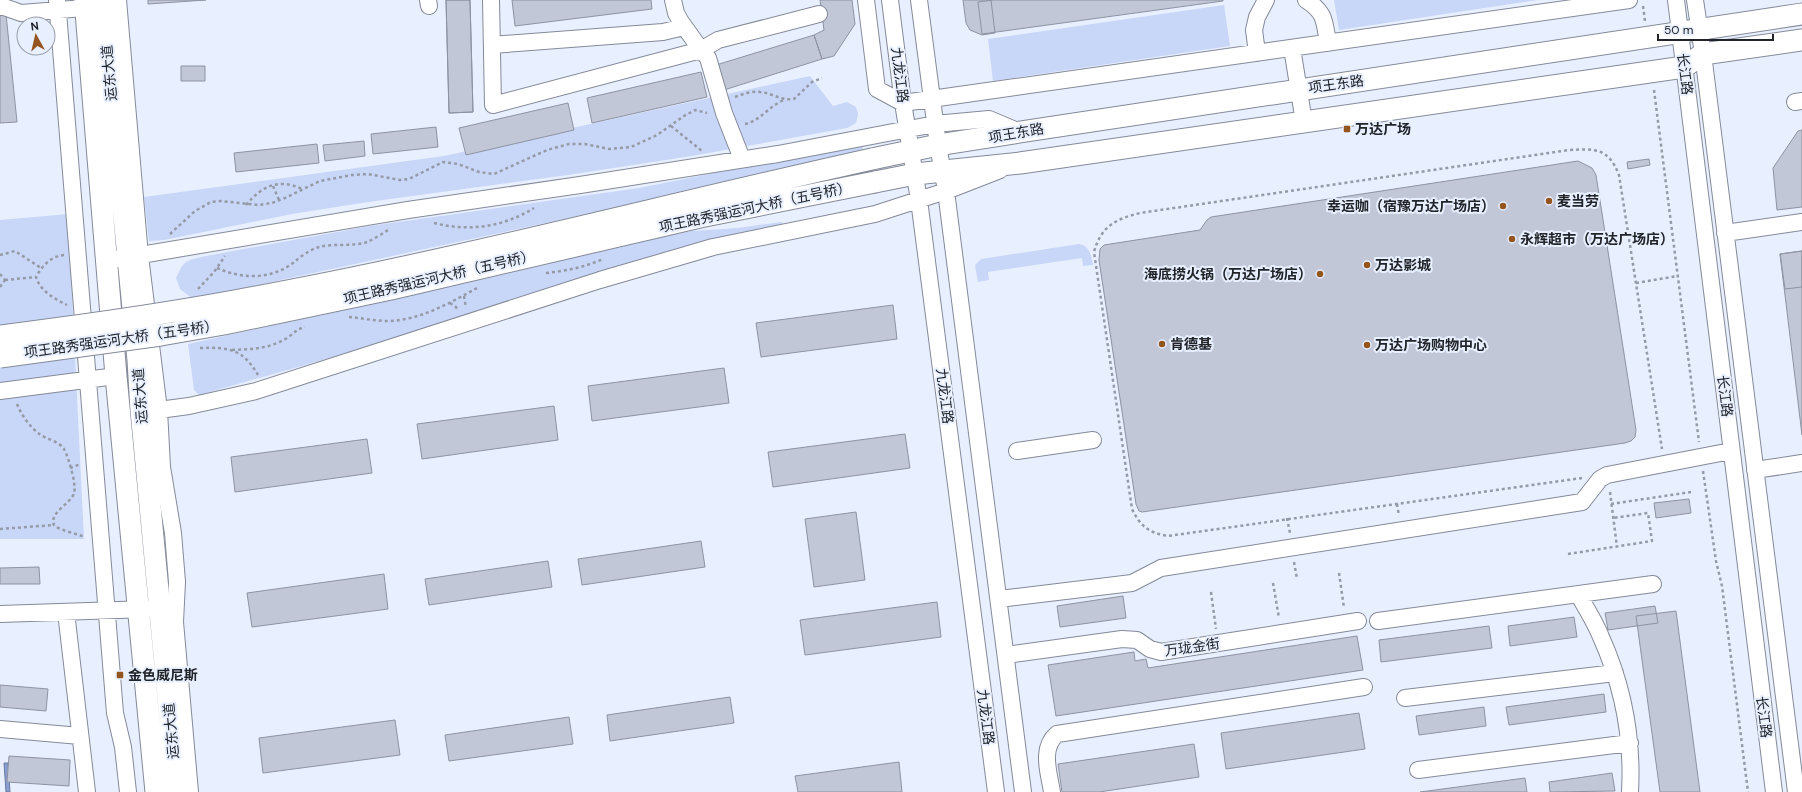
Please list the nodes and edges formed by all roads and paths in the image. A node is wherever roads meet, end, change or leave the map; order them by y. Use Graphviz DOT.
graph roads {
  1 [pos="491,0"];
  2 [pos="673,0"];
  3 [pos="866,0"];
  4 [pos="890,0"];
  5 [pos="919,0"];
  6 [pos="1266,0"];
  7 [pos="1306,0"];
  8 [pos="1629,0"];
  9 [pos="1642,0"];
  10 [pos="1676,0"];
  11 [pos="1695,0"];
  12 [pos="102,4"];
  13 [pos="57,5"];
  14 [pos="0,7"];
  15 [pos="819,14"];
  16 [pos="1802,14"];
  17 [pos="684,27"];
  18 [pos="1690,30"];
  19 [pos="1647,37"];
  20 [pos="1802,40"];
  21 [pos="1328,43"];
  22 [pos="492,45"];
  23 [pos="1292,48"];
  24 [pos="701,50"];
  25 [pos="1257,53"];
  26 [pos="1703,54"];
  27 [pos="1684,67"];
  28 [pos="1651,72"];
  29 [pos="822,78"];
  30 [pos="1299,89"];
  31 [pos="932,99"];
  32 [pos="784,100"];
  33 [pos="903,103"];
  34 [pos="724,113"];
  35 [pos="1304,122"];
  36 [pos="935,124"];
  37 [pos="671,126"];
  38 [pos="907,128"];
  39 [pos="1020,132"];
  40 [pos="938,145"];
  41 [pos="911,150"];
  42 [pos="742,159"];
  43 [pos="872,159"];
  44 [pos="1020,162"];
  45 [pos="717,163"];
  46 [pos="942,170"];
  47 [pos="915,174"];
  48 [pos="875,182"];
  49 [pos="273,186"];
  50 [pos="302,189"];
  51 [pos="946,191"];
  52 [pos="279,200"];
  53 [pos="919,200"];
  54 [pos="246,205"];
  55 [pos="538,206"];
  56 [pos="431,222"];
  57 [pos="1802,222"];
  58 [pos="390,229"];
  59 [pos="1726,233"];
  60 [pos="158,252"];
  61 [pos="0,255"];
  62 [pos="610,257"];
  63 [pos="124,258"];
  64 [pos="41,268"];
  65 [pos="218,268"];
  66 [pos="541,273"];
  67 [pos="0,274"];
  68 [pos="1678,276"];
  69 [pos="36,277"];
  70 [pos="5,280"];
  71 [pos="1636,283"];
  72 [pos="482,286"];
  73 [pos="0,287"];
  74 [pos="348,317"];
  75 [pos="311,326"];
  76 [pos="0,336"];
  77 [pos="194,348"];
  78 [pos="232,350"];
  79 [pos="0,357"];
  80 [pos="116,376"];
  81 [pos="88,380"];
  82 [pos="266,388"];
  83 [pos="7,390"];
  84 [pos="150,410"];
  85 [pos="1093,440"];
  86 [pos="1017,451"];
  87 [pos="1731,451"];
  88 [pos="1701,457"];
  89 [pos="1802,462"];
  90 [pos="1664,464"];
  91 [pos="1756,470"];
  92 [pos="1607,475"];
  93 [pos="1691,492"];
  94 [pos="1611,504"];
  95 [pos="1613,518"];
  96 [pos="54,525"];
  97 [pos="0,529"];
  98 [pos="101,542"];
  99 [pos="1617,547"];
  100 [pos="1568,554"];
  101 [pos="1339,573"];
  102 [pos="1273,583"];
  103 [pos="1653,584"];
  104 [pos="1210,592"];
  105 [pos="1578,594"];
  106 [pos="999,599"];
  107 [pos="160,608"];
  108 [pos="138,609"];
  109 [pos="106,611"];
  110 [pos="66,612"];
  111 [pos="0,614"];
  112 [pos="1378,621"];
  113 [pos="1352,622"];
  114 [pos="1281,633"];
  115 [pos="1218,643"];
  116 [pos="1006,655"];
  117 [pos="1615,673"];
  118 [pos="1364,687"];
  119 [pos="1405,698"];
  120 [pos="0,729"];
  121 [pos="80,736"];
  122 [pos="1630,743"];
  123 [pos="1418,770"];
  124 [pos="88,792"];
  125 [pos="128,792"];
  126 [pos="156,792"];
  127 [pos="177,792"];
  128 [pos="190,792"];
  129 [pos="996,792"];
  130 [pos="1023,792"];
  131 [pos="1052,792"];
  132 [pos="1630,792"];
  133 [pos="1748,792"];
  134 [pos="1774,792"];
  135 [pos="1796,792"];
  1 -- 22 [label="street"];
  2 -- 17 [label="street"];
  3 -- 33 [label="street"];
  4 -- 33 [label="street, 九龙江路"];
  5 -- 31 [label="street, 九龙江路"];
  6 -- 25 [label="street"];
  7 -- 21 [label="street"];
  8 -- 21 [label="street"];
  9 -- 19 [label="path"];
  10 -- 18 [label="street, 长江路"];
  11 -- 18 [label="street, 长江路"];
  12 -- 13 [label="street"];
  12 -- 63 [label="main road, 运东大道"];
  12 -- 63 [label="street"];
  13 -- 14 [label="street"];
  13 -- 81 [label="street"];
  15 -- 24 [label="street"];
  16 -- 18 [label="main road, 项王东路"];
  17 -- 22 [label="street"];
  17 -- 24 [label="street"];
  18 -- 19 [label="main road, 项王东路"];
  18 -- 26 [label="street, 长江路"];
  18 -- 27 [label="street, 长江路"];
  19 -- 30 [label="main road, 项王东路"];
  20 -- 26 [label="main road, 项王东路"];
  21 -- 23 [label="street"];
  22 -- 24 [label="street"];
  23 -- 25 [label="street"];
  23 -- 30 [label="street"];
  24 -- 34 [label="street"];
  25 -- 31 [label="street"];
  26 -- 27 [label="main road, 项王东路"];
  26 -- 59 [label="street, 长江路"];
  27 -- 28 [label="main road, 项王东路"];
  27 -- 87 [label="street, 长江路"];
  28 -- 35 [label="main road, 项王东路"];
  28 -- 68 [label="path"];
  29 -- 32 [label="path"];
  30 -- 35 [label="street"];
  30 -- 39 [label="main road, 项王东路"];
  31 -- 33 [label="street"];
  31 -- 36 [label="street, 九龙江路"];
  32 -- 34 [label="path"];
  32 -- 34 [label="path"];
  33 -- 38 [label="street, 九龙江路"];
  34 -- 37 [label="path"];
  34 -- 42 [label="street"];
  35 -- 44 [label="main road, 项王东路"];
  36 -- 38 [label="street"];
  36 -- 39 [label="street"];
  36 -- 40 [label="street, 九龙江路"];
  37 -- 45 [label="path"];
  37 -- 50 [label="path"];
  38 -- 41 [label="street, 九龙江路"];
  38 -- 42 [label="street"];
  39 -- 40 [label="main road, 项王东路"];
  40 -- 41 [label="main road, 项王东路"];
  40 -- 46 [label="street, 九龙江路"];
  41 -- 43 [label="main road, 项王东路"];
  41 -- 47 [label="street, 九龙江路"];
  42 -- 45 [label="street"];
  43 -- 76 [label="main road, 项王路秀强运河大桥（五号桥）, bridge"];
  44 -- 46 [label="main road, 项王东路"];
  44 -- 51 [label="street"];
  45 -- 60 [label="street"];
  46 -- 47 [label="main road, 项王东路"];
  46 -- 51 [label="street, 九龙江路"];
  47 -- 48 [label="main road, 项王东路"];
  47 -- 53 [label="street, 九龙江路"];
  48 -- 79 [label="main road, 项王路秀强运河大桥（五号桥）, bridge"];
  49 -- 50 [label="path"];
  49 -- 52 [label="path"];
  49 -- 54 [label="path"];
  50 -- 52 [label="path"];
  51 -- 53 [label="street"];
  51 -- 106 [label="street, 九龙江路"];
  52 -- 54 [label="path"];
  53 -- 82 [label="street"];
  53 -- 129 [label="street, 九龙江路"];
  54 -- 60 [label="path"];
  55 -- 56 [label="path"];
  57 -- 59 [label="street"];
  58 -- 65 [label="path"];
  59 -- 91 [label="street, 长江路"];
  60 -- 63 [label="street"];
  61 -- 64 [label="path"];
  62 -- 66 [label="path"];
  63 -- 80 [label="main road, 运东大道"];
  63 -- 84 [label="main road, 运东大道"];
  67 -- 70 [label="path"];
  68 -- 71 [label="path"];
  68 -- 88 [label="path"];
  69 -- 70 [label="path"];
  70 -- 73 [label="path"];
  71 -- 90 [label="path"];
  71 -- 92 [label="path"];
  72 -- 74 [label="path"];
  75 -- 78 [label="path"];
  77 -- 78 [label="path"];
  78 -- 82 [label="path"];
  80 -- 81 [label="street"];
  80 -- 108 [label="main road, 运东大道"];
  81 -- 83 [label="street"];
  81 -- 98 [label="street"];
  82 -- 84 [label="street"];
  83 -- 96 [label="path"];
  84 -- 107 [label="main road, 运东大道"];
  84 -- 128 [label="street"];
  85 -- 86 [label="street"];
  87 -- 88 [label="street"];
  87 -- 134 [label="street, 长江路"];
  88 -- 90 [label="street"];
  88 -- 133 [label="path"];
  89 -- 91 [label="street"];
  90 -- 92 [label="street"];
  91 -- 135 [label="street, 长江路"];
  92 -- 94 [label="path"];
  92 -- 106 [label="street"];
  93 -- 94 [label="path"];
  94 -- 95 [label="path"];
  95 -- 99 [label="path"];
  95 -- 99 [label="path"];
  96 -- 97 [label="path"];
  96 -- 98 [label="path"];
  98 -- 109 [label="street"];
  99 -- 100 [label="path"];
  101 -- 113 [label="path"];
  102 -- 114 [label="path"];
  103 -- 105 [label="street"];
  104 -- 115 [label="path"];
  105 -- 112 [label="street"];
  105 -- 117 [label="street"];
  106 -- 116 [label="street, 九龙江路"];
  107 -- 108 [label="street"];
  107 -- 127 [label="main road, 运东大道"];
  108 -- 109 [label="street"];
  108 -- 126 [label="main road, 运东大道"];
  109 -- 110 [label="street"];
  109 -- 125 [label="street"];
  110 -- 111 [label="street"];
  110 -- 121 [label="street"];
  113 -- 114 [label="street, 万珑金街"];
  114 -- 115 [label="street, 万珑金街"];
  115 -- 116 [label="street, 万珑金街"];
  116 -- 130 [label="street, 九龙江路"];
  117 -- 119 [label="street"];
  117 -- 122 [label="street"];
  118 -- 131 [label="street"];
  120 -- 121 [label="street"];
  121 -- 124 [label="street"];
  122 -- 123 [label="street"];
  122 -- 132 [label="street"];
}
